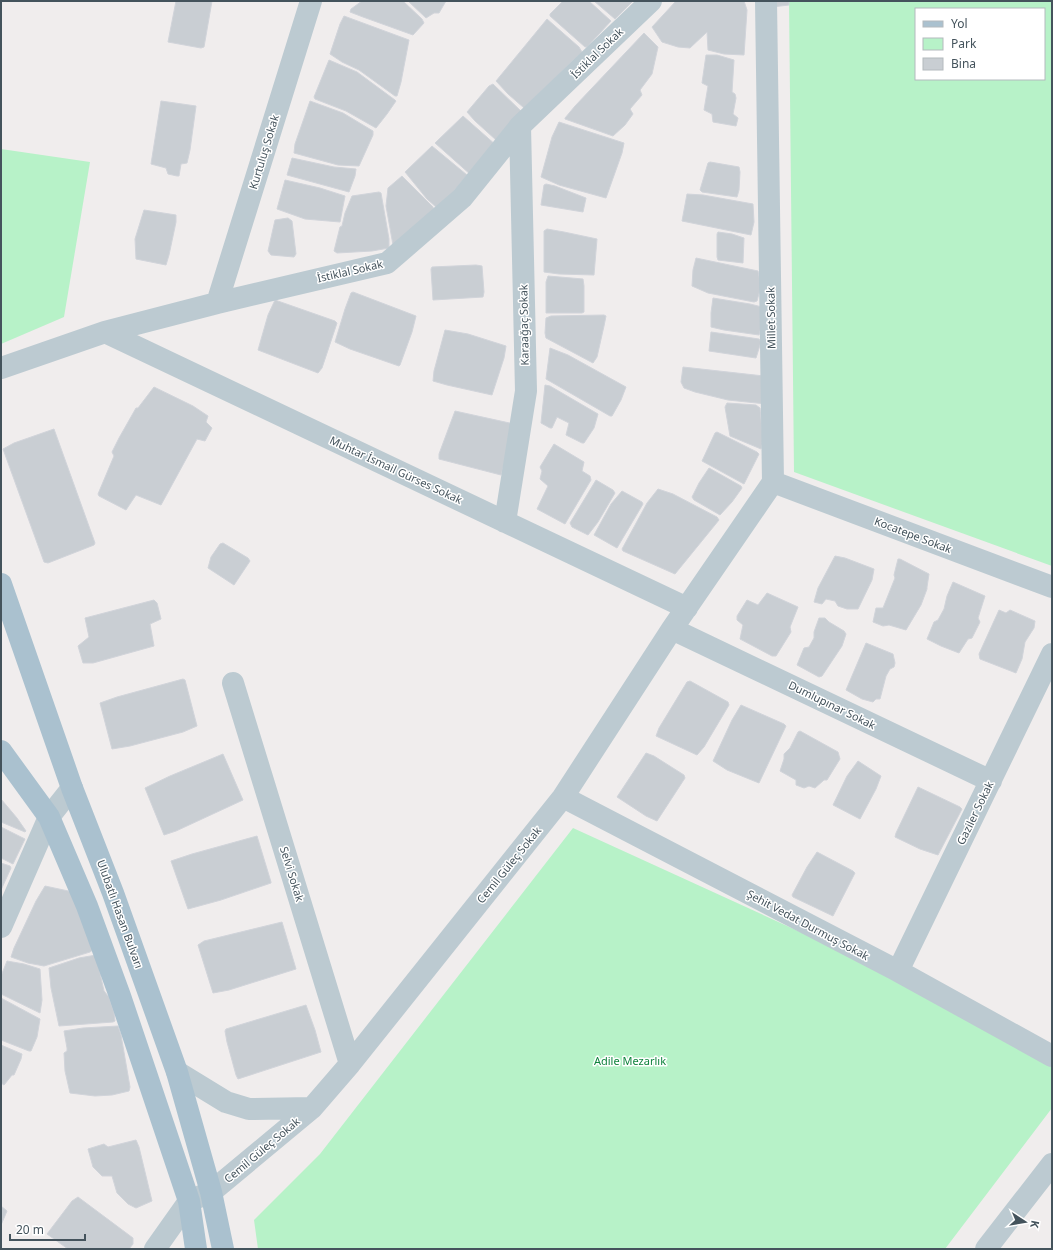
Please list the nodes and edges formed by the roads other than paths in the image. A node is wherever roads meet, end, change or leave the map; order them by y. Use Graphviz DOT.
graph roads {
  1 [pos="311,1"];
  2 [pos="651,1"];
  3 [pos="766,1"];
  4 [pos="520,126"];
  5 [pos="217,302"];
  6 [pos="105,332"];
  7 [pos="1,368"];
  8 [pos="773,482"];
  9 [pos="505,522"];
  10 [pos="1,584"];
  11 [pos="1052,588"];
  12 [pos="687,608"];
  13 [pos="672,629"];
  14 [pos="1052,654"];
  15 [pos="233,683"];
  16 [pos="1,751"];
  17 [pos="991,781"];
  18 [pos="72,788"];
  19 [pos="563,797"];
  20 [pos="49,817"];
  21 [pos="1,927"];
  22 [pos="898,971"];
  23 [pos="1052,1056"];
  24 [pos="350,1064"];
  25 [pos="177,1072"];
  26 [pos="312,1108"];
  27 [pos="1052,1164"];
  28 [pos="212,1192"];
  29 [pos="189,1201"];
  30 [pos="155,1249"];
  31 [pos="196,1249"];
  32 [pos="223,1249"];
  33 [pos="986,1249"];
  1 -- 5 [label="street, Kurtuluş Sokak"];
  2 -- 4 [label="street, İstiklal Sokak"];
  3 -- 8 [label="street, Millet Sokak"];
  4 -- 5 [label="street, İstiklal Sokak"];
  4 -- 9 [label="street, Karaağaç Sokak"];
  5 -- 6 [label="street, İstiklal Sokak"];
  6 -- 7 [label="street, İstiklal Sokak"];
  6 -- 9 [label="street, Muhtar İsmail Gürses Sokak"];
  8 -- 11 [label="street, Kocatepe Sokak"];
  8 -- 12 [label="street"];
  9 -- 12 [label="street, Muhtar İsmail Gürses Sokak"];
  10 -- 18 [label="main road, Ulubatlı Hasan Bulvarı"];
  12 -- 13 [label="street, Cemil Güleç Sokak"];
  13 -- 17 [label="street, Dumlupınar Sokak"];
  13 -- 19 [label="street, Cemil Güleç Sokak"];
  14 -- 17 [label="street, Gaziler Sokak"];
  15 -- 24 [label="street, Selvi Sokak"];
  16 -- 20 [label="main road"];
  17 -- 22 [label="street, Gaziler Sokak"];
  18 -- 20 [label="street"];
  18 -- 25 [label="main road, Ulubatlı Hasan Bulvarı"];
  19 -- 22 [label="street, Şehit Vedat Durmuş Sokak"];
  19 -- 24 [label="street, Cemil Güleç Sokak"];
  20 -- 21 [label="street"];
  20 -- 29 [label="main road"];
  22 -- 23 [label="street, Şehit Vedat Durmuş Sokak"];
  24 -- 26 [label="street, Cemil Güleç Sokak"];
  25 -- 26 [label="street, Cemil Güleç Sokak"];
  25 -- 28 [label="main road, Ulubatlı Hasan Bulvarı"];
  26 -- 28 [label="street, Cemil Güleç Sokak"];
  27 -- 33 [label="street"];
  28 -- 29 [label="street, Cemil Güleç Sokak"];
  28 -- 32 [label="main road, Ulubatlı Hasan Bulvarı"];
  29 -- 30 [label="street"];
  29 -- 31 [label="main road"];
}
